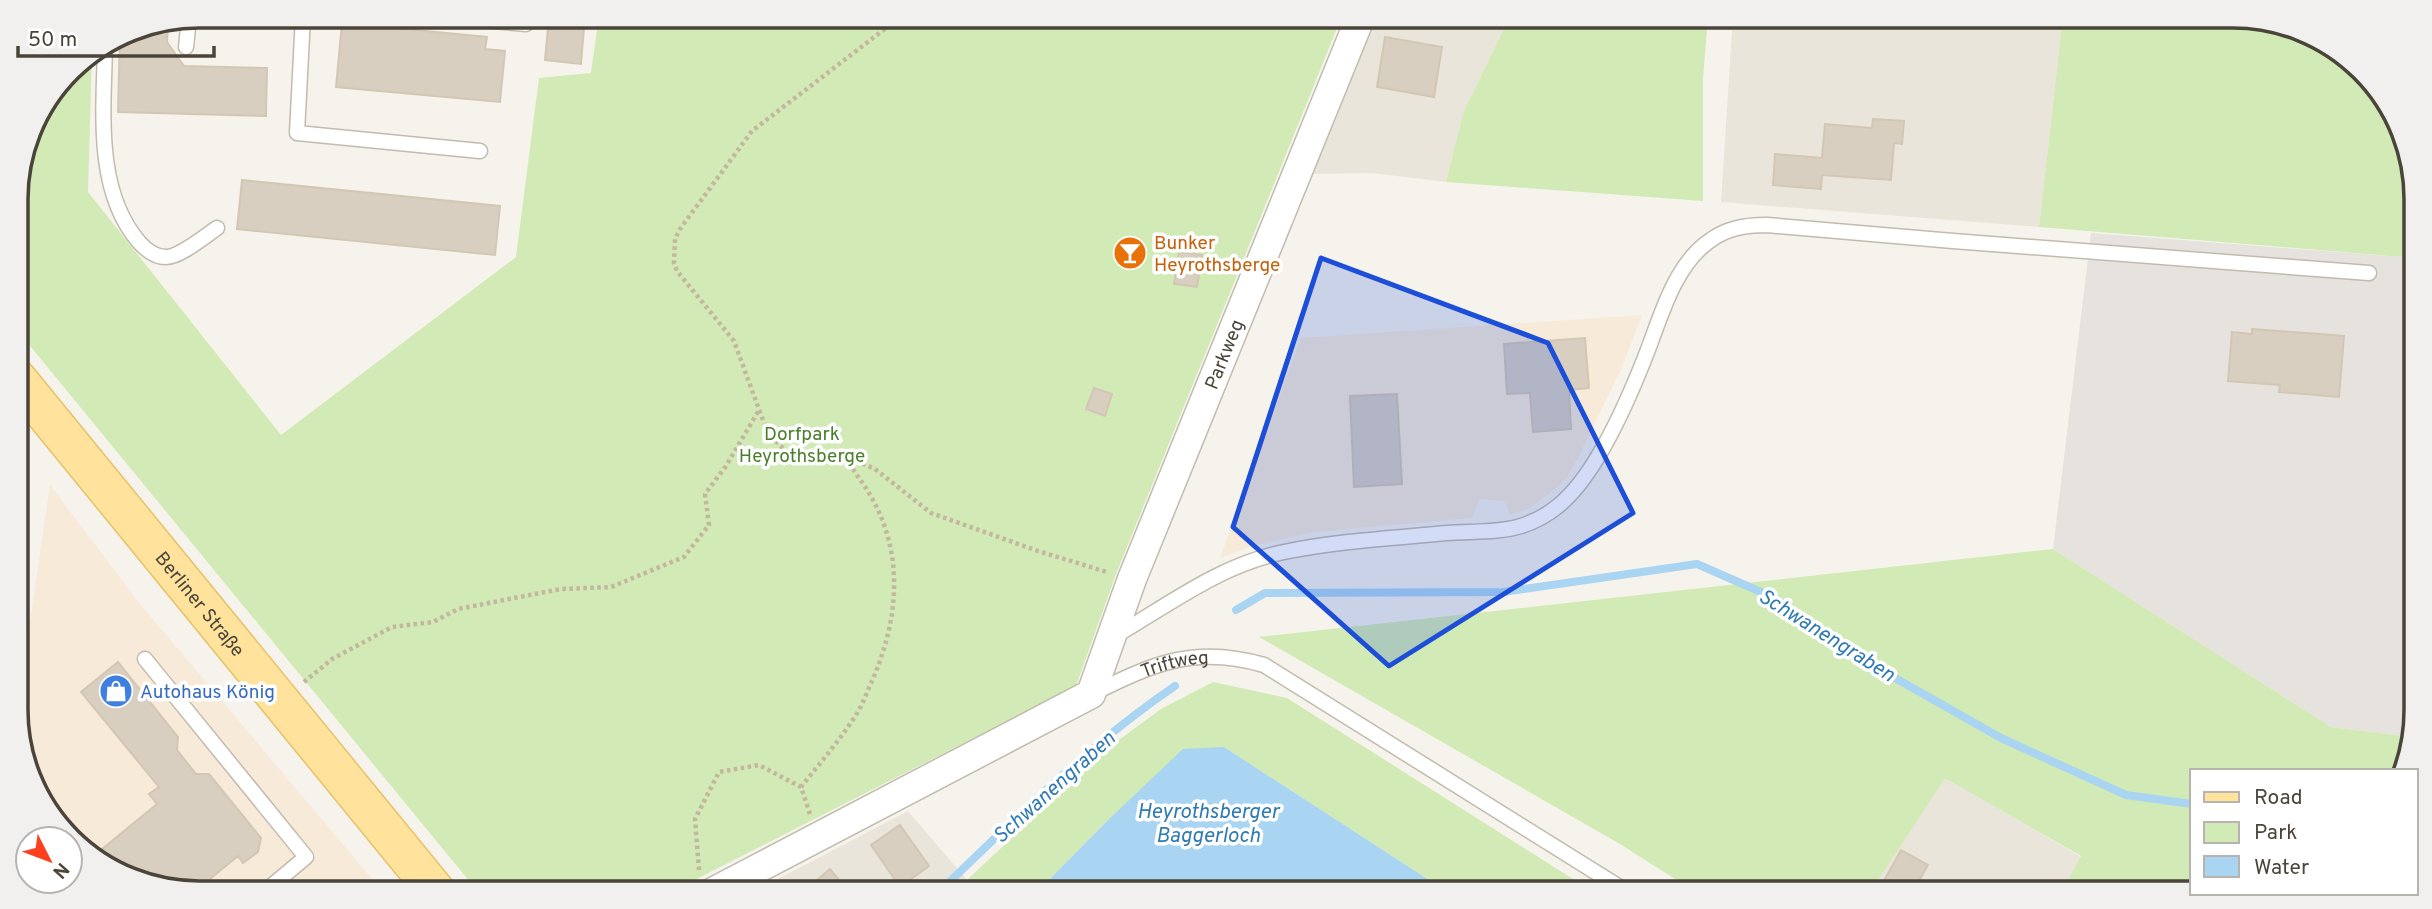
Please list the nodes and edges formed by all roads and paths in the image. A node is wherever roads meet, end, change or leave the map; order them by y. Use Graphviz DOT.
graph roads {
  1 [pos="188,28"];
  2 [pos="302,28"];
  3 [pos="886,28"];
  4 [pos="1356,28"];
  5 [pos="187,47"];
  6 [pos="105,57"];
  7 [pos="480,151"];
  8 [pos="217,228"];
  9 [pos="2369,272"];
  10 [pos="28,392"];
  11 [pos="759,409"];
  12 [pos="837,452"];
  13 [pos="1132,579"];
  14 [pos="1111,639"];
  15 [pos="145,659"];
  16 [pos="296,688"];
  17 [pos="1091,694"];
  18 [pos="801,787"];
  19 [pos="815,839"];
  20 [pos="277,881"];
  21 [pos="427,881"];
  22 [pos="705,881"];
  23 [pos="708,881"];
  24 [pos="1610,881"];
  1 -- 5 [label="lane"];
  2 -- 7 [label="lane"];
  3 -- 11 [label="path"];
  4 -- 13 [label="street, Parkweg"];
  6 -- 8 [label="lane"];
  9 -- 14 [label="lane"];
  10 -- 21 [label="main road, Berliner Straße"];
  11 -- 12 [label="path"];
  11 -- 16 [label="path"];
  12 -- 13 [label="path"];
  12 -- 18 [label="path"];
  13 -- 14 [label="street, Parkweg"];
  14 -- 17 [label="street, Parkweg"];
  15 -- 20 [label="lane"];
  17 -- 19 [label="street, Triftweg"];
  17 -- 24 [label="lane, Triftweg"];
  18 -- 19 [label="path"];
  18 -- 22 [label="path"];
  19 -- 23 [label="street, Triftweg"];
}
